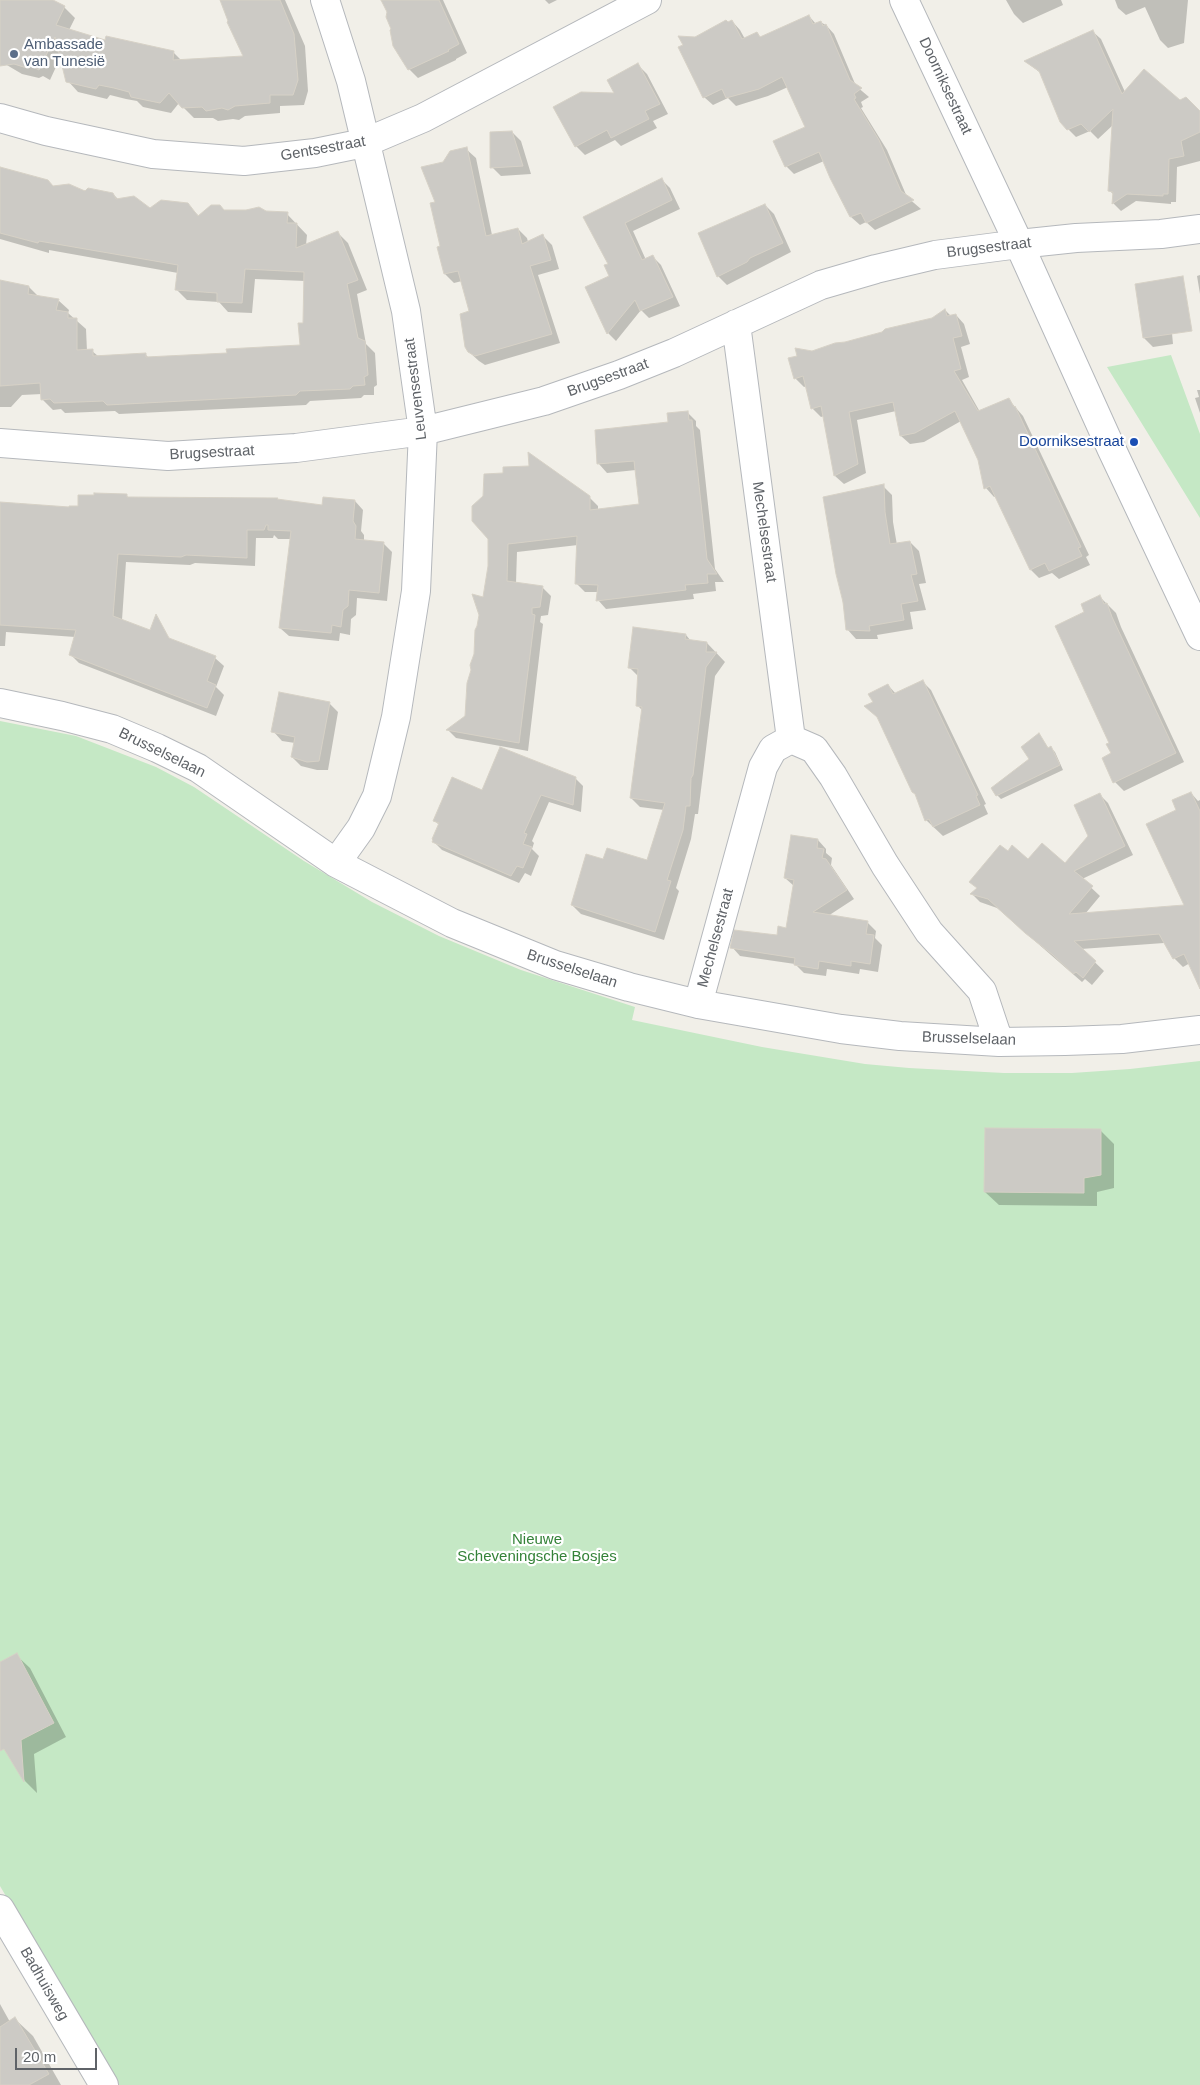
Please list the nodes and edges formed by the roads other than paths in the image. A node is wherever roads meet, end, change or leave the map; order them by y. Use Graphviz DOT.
graph roads {
  1 [pos="325,0"];
  2 [pos="648,0"];
  3 [pos="904,0"];
  4 [pos="0,118"];
  5 [pos="364,143"];
  6 [pos="1200,228"];
  7 [pos="1019,244"];
  8 [pos="736,324"];
  9 [pos="423,431"];
  10 [pos="0,443"];
  11 [pos="1200,636"];
  12 [pos="0,702"];
  13 [pos="791,739"];
  14 [pos="336,863"];
  15 [pos="698,1004"];
  16 [pos="1200,1030"];
  17 [pos="999,1042"];
  18 [pos="0,1909"];
  19 [pos="104,2085"];
  1 -- 5 [label="street, Leuvensestraat"];
  2 -- 5 [label="street, Gentsestraat"];
  3 -- 7 [label="street, Doorniksestraat"];
  4 -- 5 [label="street, Gentsestraat"];
  5 -- 9 [label="street, Leuvensestraat"];
  6 -- 7 [label="street, Brugsestraat"];
  7 -- 8 [label="street, Brugsestraat"];
  7 -- 11 [label="street, Doorniksestraat"];
  8 -- 9 [label="street, Brugsestraat"];
  8 -- 13 [label="street, Mechelsestraat"];
  9 -- 10 [label="street, Brugsestraat"];
  9 -- 14 [label="street, Leuvensestraat"];
  12 -- 14 [label="street, Brusselselaan"];
  13 -- 15 [label="street, Mechelsestraat"];
  13 -- 17 [label="street"];
  14 -- 15 [label="street, Brusselselaan"];
  15 -- 17 [label="street, Brusselselaan"];
  16 -- 17 [label="street, Brusselselaan"];
  18 -- 19 [label="street, Badhuisweg"];
}
